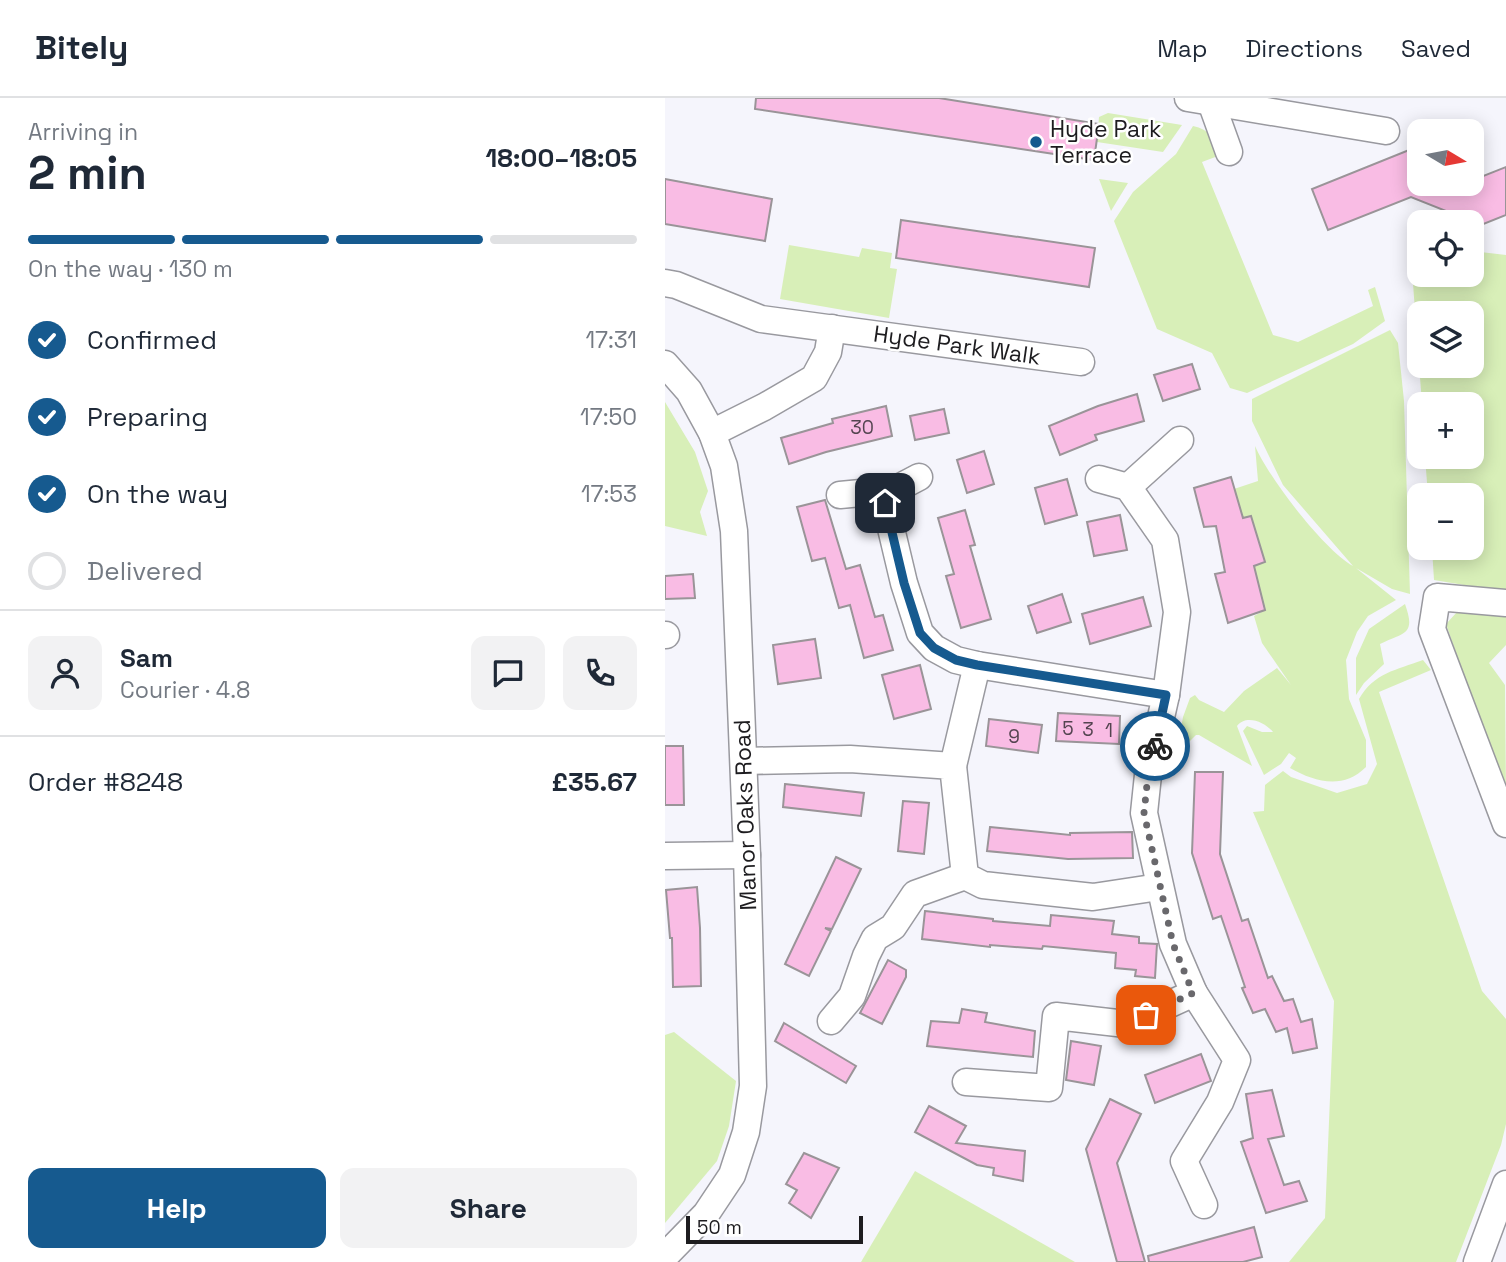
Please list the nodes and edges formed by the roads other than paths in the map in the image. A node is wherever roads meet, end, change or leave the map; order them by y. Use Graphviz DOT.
graph roads {
  1 [pos="1200,100"];
  2 [pos="1386,131"];
  3 [pos="1229,152"];
  4 [pos="665,283"];
  5 [pos="832,328"];
  6 [pos="1081,362"];
  7 [pos="665,364"];
  8 [pos="712,433"];
  9 [pos="1180,440"];
  10 [pos="919,477"];
  11 [pos="1099,479"];
  12 [pos="1128,488"];
  13 [pos="840,495"];
  14 [pos="885,503"];
  15 [pos="1506,603"];
  16 [pos="977,665"];
  17 [pos="1166,695"];
  18 [pos="744,761"];
  19 [pos="953,766"];
  20 [pos="1506,824"];
  21 [pos="747,855"];
  22 [pos="665,856"];
  23 [pos="965,876"];
  24 [pos="1159,887"];
  25 [pos="1193,993"];
  26 [pos="831,1021"];
  27 [pos="966,1082"];
  28 [pos="1506,1185"];
  29 [pos="1204,1205"];
  30 [pos="665,1256"];
  31 [pos="1476,1262"];
  1 -- 2 [label="street"];
  1 -- 3 [label="street"];
  4 -- 5 [label="street, Hyde Park Walk"];
  5 -- 6 [label="street, Hyde Park Walk"];
  5 -- 8 [label="street"];
  7 -- 8 [label="street, Manor Oaks Road"];
  8 -- 18 [label="street, Manor Oaks Road"];
  9 -- 12 [label="street"];
  10 -- 14 [label="street"];
  11 -- 12 [label="street"];
  12 -- 17 [label="street"];
  13 -- 14 [label="street"];
  14 -- 16 [label="street"];
  15 -- 20 [label="street"];
  16 -- 17 [label="street"];
  16 -- 19 [label="street"];
  17 -- 24 [label="street"];
  18 -- 19 [label="street"];
  18 -- 21 [label="street, Manor Oaks Road"];
  19 -- 23 [label="street"];
  21 -- 22 [label="street"];
  21 -- 30 [label="street, Manor Oaks Road"];
  23 -- 24 [label="street"];
  23 -- 26 [label="street"];
  24 -- 25 [label="street"];
  25 -- 27 [label="street"];
  25 -- 29 [label="street"];
  28 -- 31 [label="street"];
}
